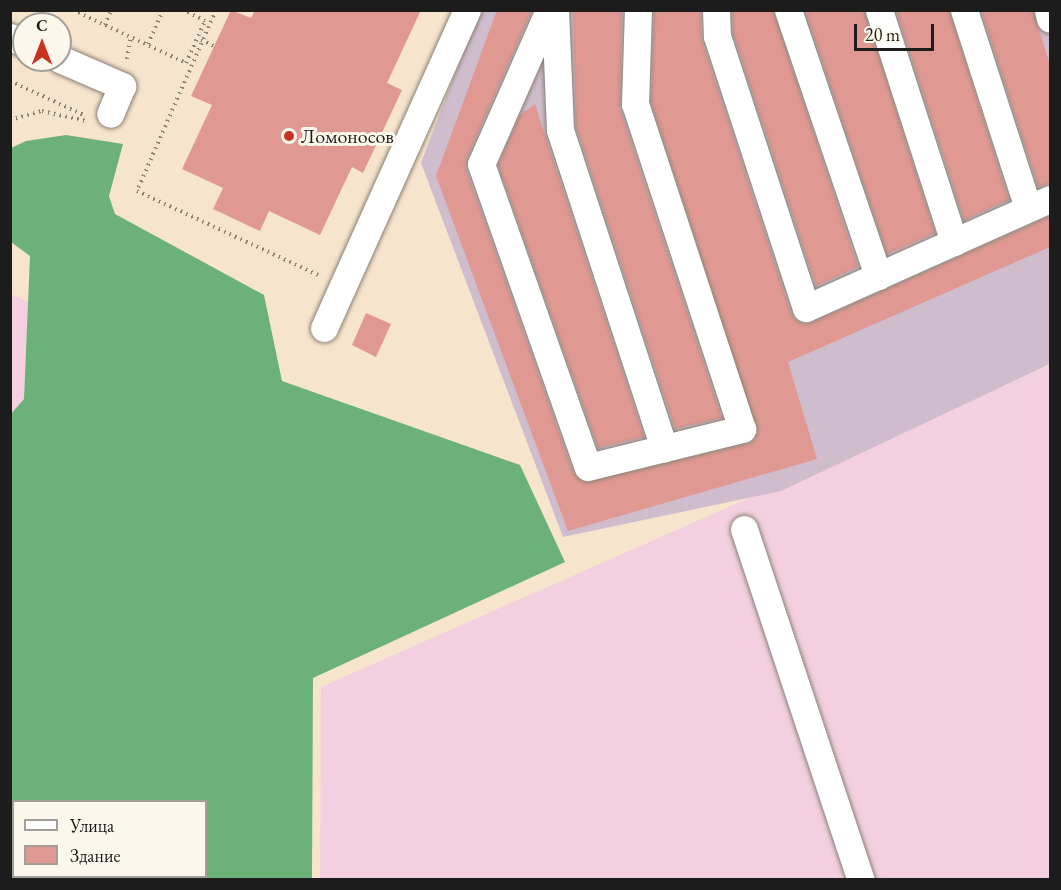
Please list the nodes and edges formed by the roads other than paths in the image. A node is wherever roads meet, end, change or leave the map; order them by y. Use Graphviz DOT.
graph roads {
  1 [pos="467,10"];
  2 [pos="549,10"];
  3 [pos="555,10"];
  4 [pos="638,10"];
  5 [pos="716,10"];
  6 [pos="788,10"];
  7 [pos="879,10"];
  8 [pos="964,10"];
  9 [pos="1048,10"];
  10 [pos="1050,19"];
  11 [pos="72,64"];
  12 [pos="99,118"];
  13 [pos="1039,204"];
  14 [pos="954,242"];
  15 [pos="878,276"];
  16 [pos="324,328"];
  17 [pos="664,448"];
  18 [pos="744,529"];
  19 [pos="861,879"];
  1 -- 16 [label="lane"];
  2 -- 17 [label="lane"];
  3 -- 17 [label="lane"];
  4 -- 17 [label="lane"];
  5 -- 15 [label="lane"];
  6 -- 15 [label="lane"];
  7 -- 14 [label="lane"];
  8 -- 13 [label="lane"];
  9 -- 10 [label="lane"];
  11 -- 12 [label="lane"];
  13 -- 14 [label="lane"];
  14 -- 15 [label="lane"];
  18 -- 19 [label="lane"];
}
